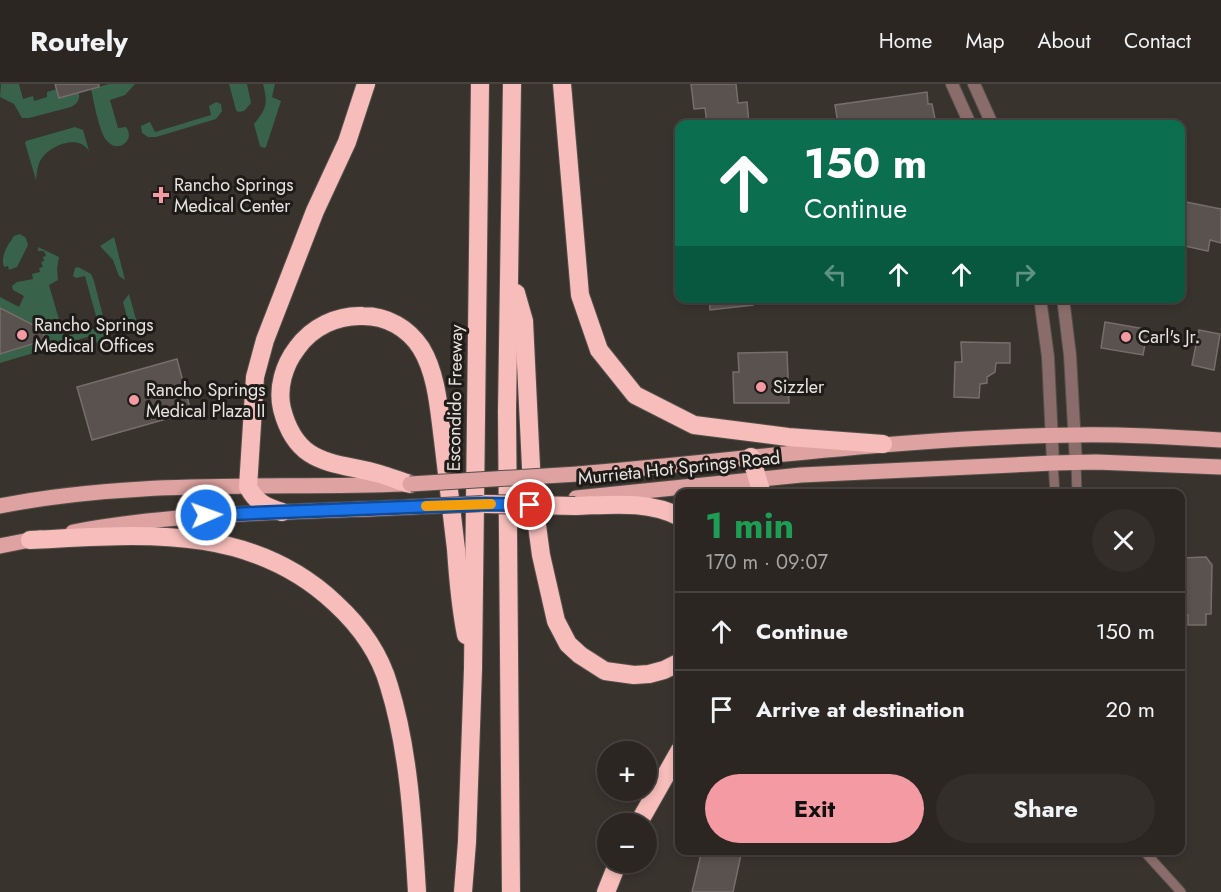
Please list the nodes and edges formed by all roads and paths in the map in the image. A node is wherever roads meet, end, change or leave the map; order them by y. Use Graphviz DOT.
graph roads {
  1 [pos="366,84"];
  2 [pos="480,84"];
  3 [pos="512,84"];
  4 [pos="562,84"];
  5 [pos="952,84"];
  6 [pos="974,84"];
  7 [pos="968,120"];
  8 [pos="990,120"];
  9 [pos="511,275"];
  10 [pos="1041,303"];
  11 [pos="1064,303"];
  12 [pos="1052,435"];
  13 [pos="1075,435"];
  14 [pos="1221,440"];
  15 [pos="884,444"];
  16 [pos="752,457"];
  17 [pos="1053,463"];
  18 [pos="1076,463"];
  19 [pos="1221,467"];
  20 [pos="410,484"];
  21 [pos="760,486"];
  22 [pos="248,487"];
  23 [pos="725,489"];
  24 [pos="1054,489"];
  25 [pos="1077,489"];
  26 [pos="675,493"];
  27 [pos="575,502"];
  28 [pos="485,504"];
  29 [pos="0,506"];
  30 [pos="282,512"];
  31 [pos="675,515"];
  32 [pos="30,540"];
  33 [pos="0,546"];
  34 [pos="675,664"];
  35 [pos="473,669"];
  36 [pos="675,759"];
  37 [pos="644,813"];
  38 [pos="1148,855"];
  39 [pos="614,873"];
  40 [pos="417,892"];
  41 [pos="463,892"];
  42 [pos="511,892"];
  43 [pos="606,892"];
  44 [pos="1181,892"];
  1 -- 22 [label="highway"];
  2 -- 35 [label="highway, Escondido Freeway"];
  3 -- 9 [label="highway"];
  4 -- 15 [label="highway"];
  5 -- 7 [label="street"];
  6 -- 8 [label="street"];
  9 -- 34 [label="highway"];
  9 -- 42 [label="highway"];
  10 -- 12 [label="street"];
  11 -- 13 [label="street"];
  12 -- 13 [label="main road, Murrieta Hot Springs Road"];
  12 -- 15 [label="main road, Murrieta Hot Springs Road"];
  12 -- 17 [label="street"];
  13 -- 14 [label="main road, Murrieta Hot Springs Road"];
  13 -- 18 [label="street"];
  15 -- 16 [label="main road, Murrieta Hot Springs Road"];
  16 -- 20 [label="main road, Murrieta Hot Springs Road, bridge"];
  16 -- 21 [label="highway"];
  17 -- 18 [label="main road, Murrieta Hot Springs Road"];
  17 -- 21 [label="main road, Murrieta Hot Springs Road"];
  17 -- 24 [label="street"];
  18 -- 19 [label="main road, Murrieta Hot Springs Road"];
  18 -- 25 [label="street"];
  20 -- 22 [label="main road, Murrieta Hot Springs Road"];
  20 -- 35 [label="highway"];
  21 -- 23 [label="main road, Murrieta Hot Springs Road"];
  22 -- 29 [label="main road, Murrieta Hot Springs Road"];
  22 -- 30 [label="highway"];
  26 -- 27 [label="main road, Murrieta Hot Springs Road"];
  27 -- 28 [label="highway, bridge"];
  27 -- 31 [label="highway"];
  28 -- 30 [label="main road, bridge"];
  30 -- 32 [label="main road"];
  32 -- 33 [label="main road"];
  32 -- 40 [label="highway"];
  35 -- 41 [label="highway, Escondido Freeway"];
  36 -- 37 [label="highway"];
  38 -- 44 [label="street"];
  39 -- 43 [label="highway"];
}
